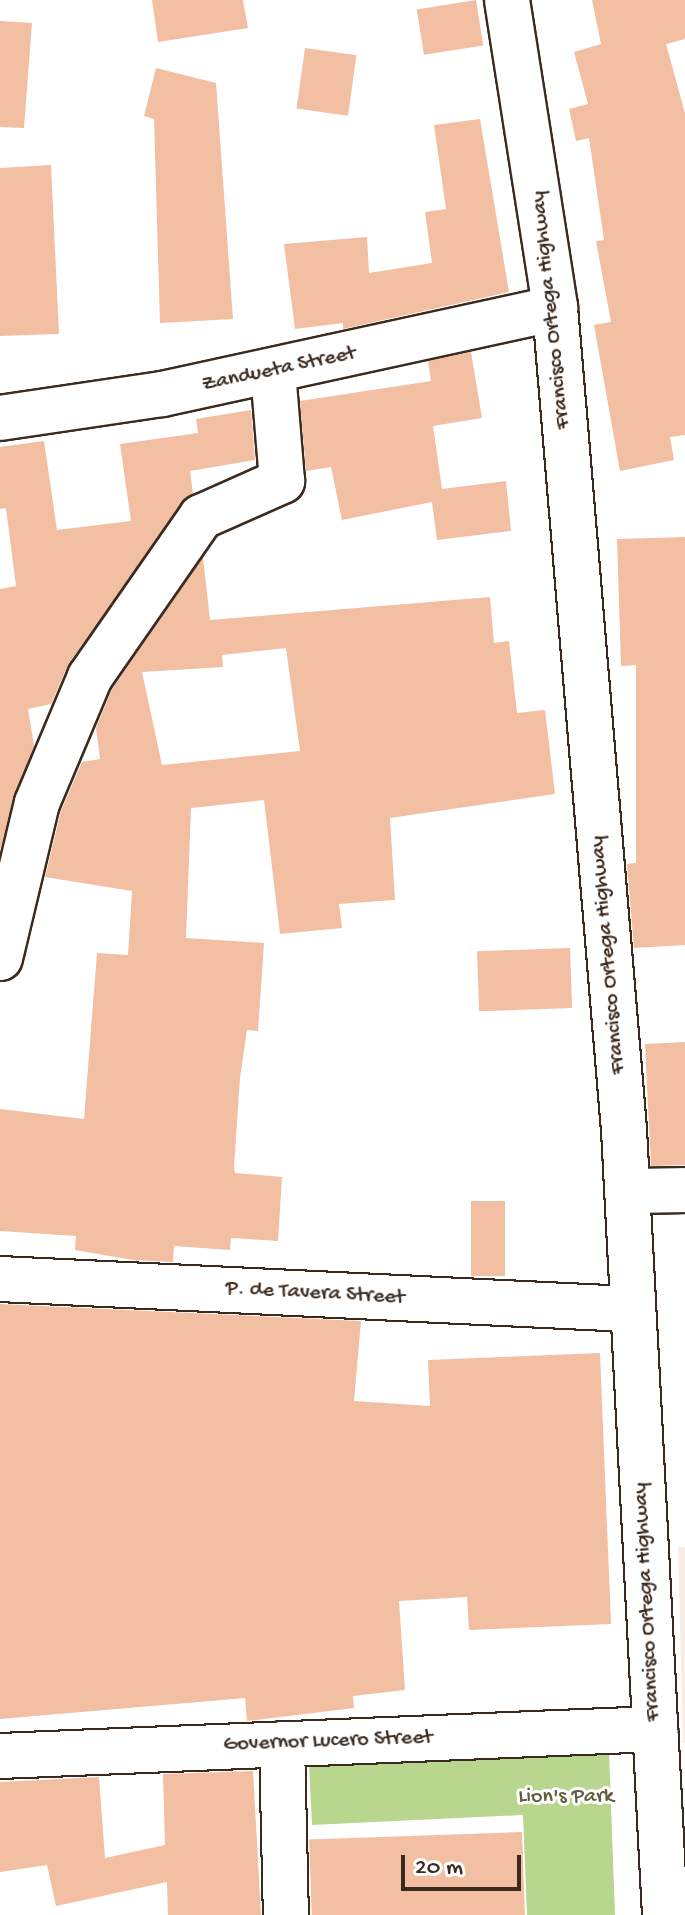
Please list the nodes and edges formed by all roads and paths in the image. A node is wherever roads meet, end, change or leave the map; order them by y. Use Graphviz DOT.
graph roads {
  1 [pos="507,0"];
  2 [pos="555,308"];
  3 [pos="273,372"];
  4 [pos="0,418"];
  5 [pos="0,958"];
  6 [pos="685,1190"];
  7 [pos="629,1191"];
  8 [pos="0,1279"];
  9 [pos="630,1309"];
  10 [pos="282,1744"];
  11 [pos="0,1756"];
  12 [pos="666,1757"];
  13 [pos="673,1834"];
  14 [pos="286,1915"];
  15 [pos="665,1915"];
  1 -- 2 [label="street, Francisco Ortega Highway"];
  2 -- 3 [label="street, Zandueta Street"];
  2 -- 7 [label="street, Francisco Ortega Highway"];
  3 -- 4 [label="street, Zandueta Street"];
  3 -- 5 [label="street"];
  6 -- 7 [label="street"];
  7 -- 9 [label="street, Francisco Ortega Highway"];
  8 -- 9 [label="street, P. de Tavera Street"];
  9 -- 12 [label="street, Francisco Ortega Highway"];
  10 -- 11 [label="street, Governor Lucero Street"];
  10 -- 12 [label="street, Governor Lucero Street"];
  10 -- 14 [label="street"];
  12 -- 13 [label="street, Francisco Ortega Highway"];
  13 -- 15 [label="street, Francisco Ortega Highway"];
}
